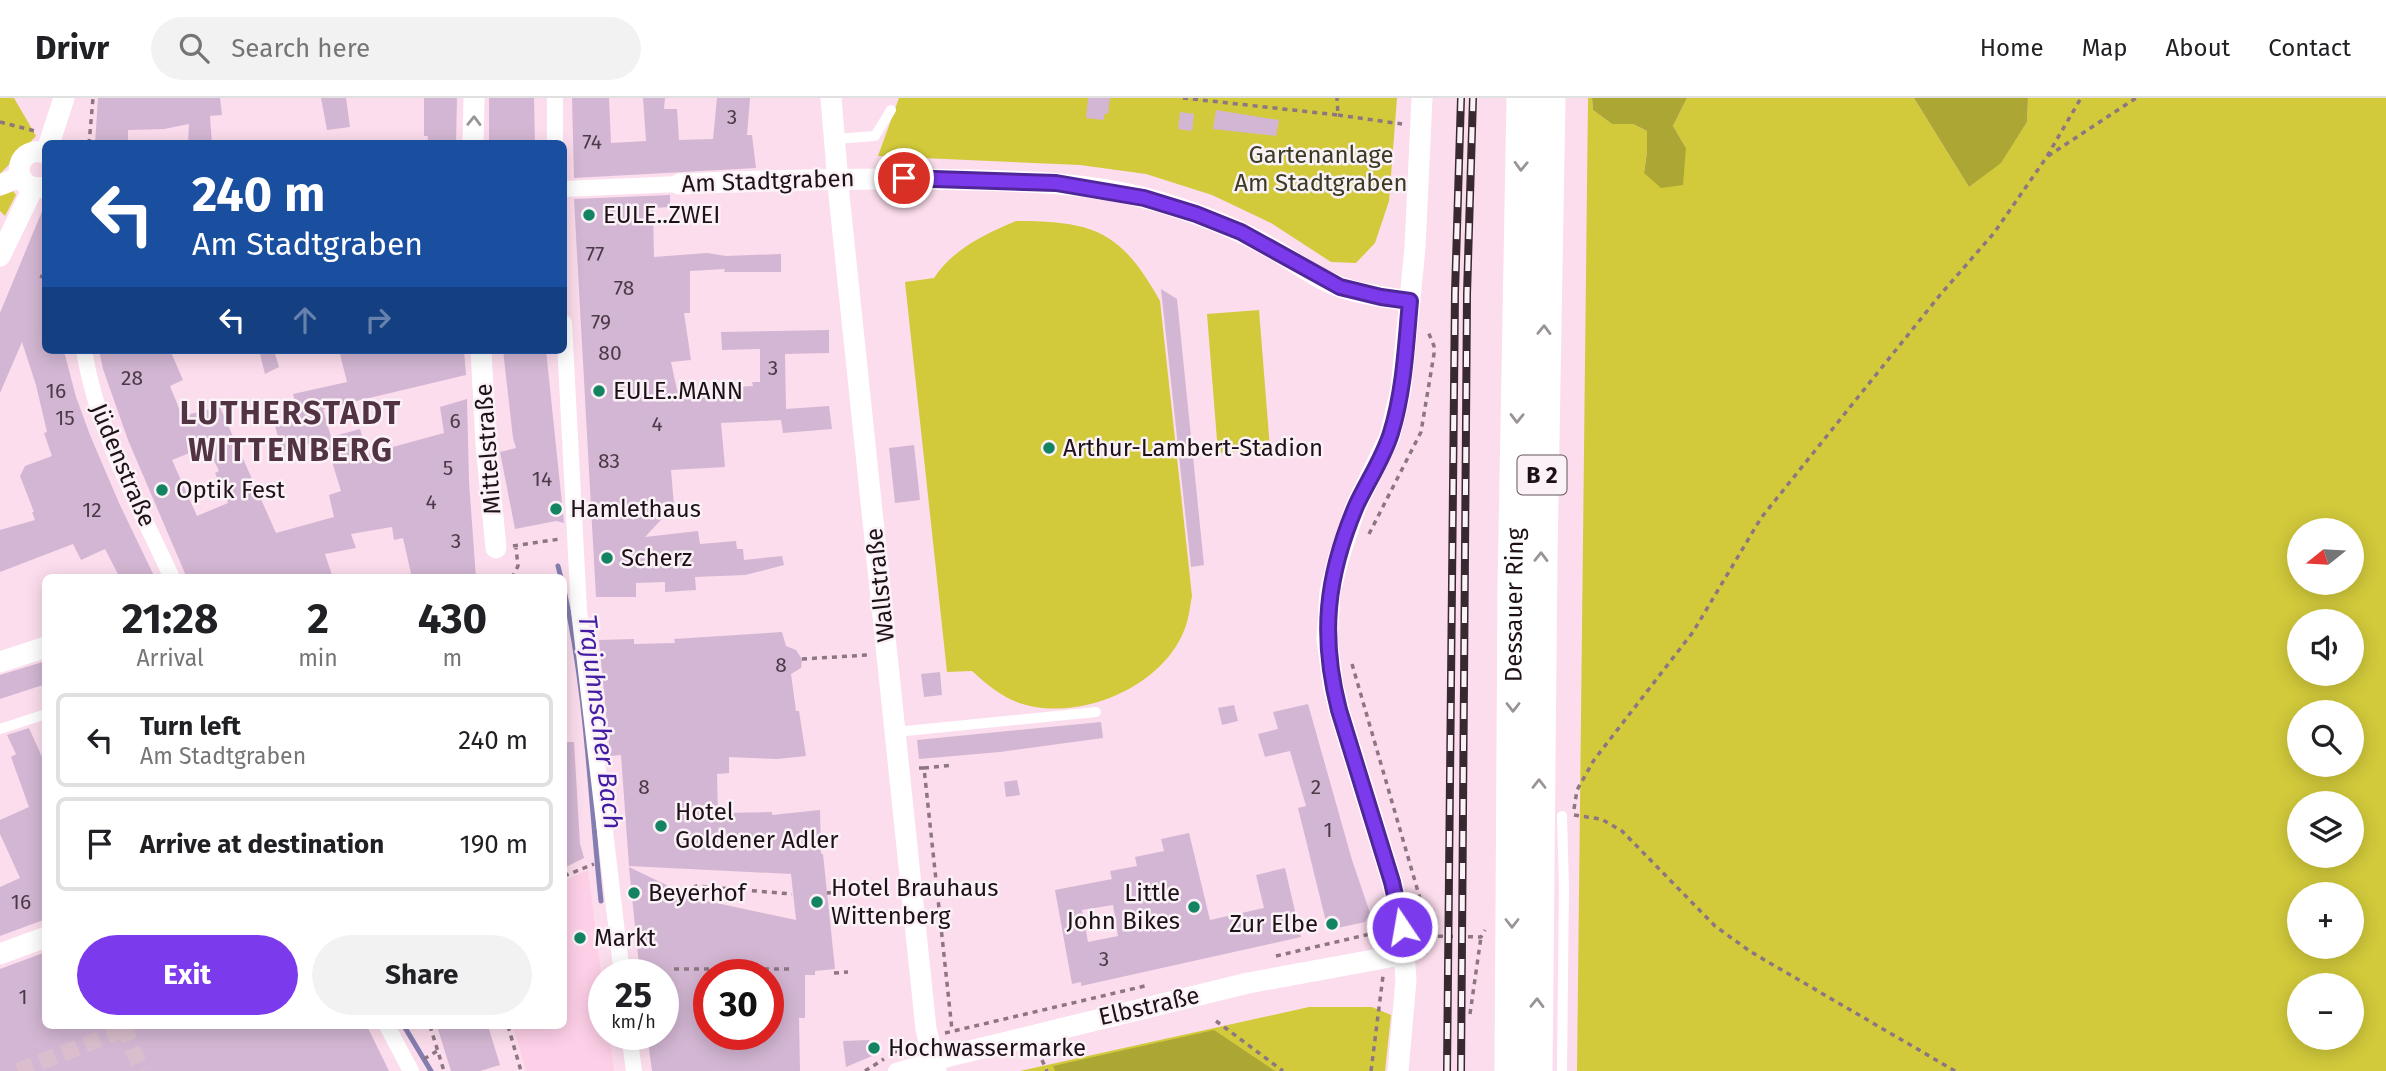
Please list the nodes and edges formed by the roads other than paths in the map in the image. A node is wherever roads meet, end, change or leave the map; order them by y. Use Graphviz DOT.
graph roads {
  1 [pos="64,98"];
  2 [pos="474,98"];
  3 [pos="555,98"];
  4 [pos="831,98"];
  5 [pos="1422,98"];
  6 [pos="1522,98"];
  7 [pos="1549,98"];
  8 [pos="891,110"];
  9 [pos="835,139"];
  10 [pos="50,140"];
  11 [pos="473,140"];
  12 [pos="555,140"];
  13 [pos="42,148"];
  14 [pos="838,178"];
  15 [pos="33,184"];
  16 [pos="679,184"];
  17 [pos="0,185"];
  18 [pos="567,188"];
  19 [pos="3,240"];
  20 [pos="1410,301"];
  21 [pos="85,354"];
  22 [pos="481,354"];
  23 [pos="566,354"];
  24 [pos="506,547"];
  25 [pos="171,574"];
  26 [pos="42,648"];
  27 [pos="0,662"];
  28 [pos="1096,712"];
  29 [pos="42,715"];
  30 [pos="0,729"];
  31 [pos="896,732"];
  32 [pos="1562,816"];
  33 [pos="42,938"];
  34 [pos="0,954"];
  35 [pos="1406,954"];
  36 [pos="620,959"];
  37 [pos="389,1029"];
  38 [pos="631,1050"];
  39 [pos="934,1065"];
  40 [pos="411,1071"];
  41 [pos="634,1071"];
  42 [pos="896,1071"];
  43 [pos="1398,1071"];
  44 [pos="1511,1071"];
  45 [pos="1536,1071"];
  46 [pos="1562,1071"];
  1 -- 10 [label="street"];
  11 -- 2 [label="street, one-way"];
  3 -- 12 [label="street"];
  4 -- 9 [label="street, Wallstraße"];
  5 -- 20 [label="street"];
  6 -- 44 [label="main road, Dessauer Ring / B 2, one-way"];
  45 -- 7 [label="main road, Dessauer Ring / B 2, one-way"];
  8 -- 9 [label="lane"];
  9 -- 14 [label="street, Wallstraße"];
  13 -- 15 [label="street"];
  14 -- 16 [label="street, Am Stadtgraben"];
  14 -- 20 [label="street, Am Stadtgraben"];
  14 -- 31 [label="street, Wallstraße"];
  15 -- 17 [label="street"];
  15 -- 19 [label="street"];
  16 -- 18 [label="street, Am Stadtgraben"];
  20 -- 35 [label="street"];
  21 -- 25 [label="street, Jüdenstraße"];
  22 -- 24 [label="street, Mittelstraße"];
  23 -- 36 [label="street"];
  26 -- 27 [label="street"];
  28 -- 31 [label="lane"];
  29 -- 30 [label="lane"];
  31 -- 39 [label="street, Wallstraße"];
  32 -- 46 [label="lane"];
  33 -- 34 [label="street"];
  35 -- 39 [label="street, Elbstraße"];
  35 -- 43 [label="street"];
  37 -- 40 [label="street"];
  38 -- 41 [label="street"];
  39 -- 42 [label="street, Elbstraße"];
}
